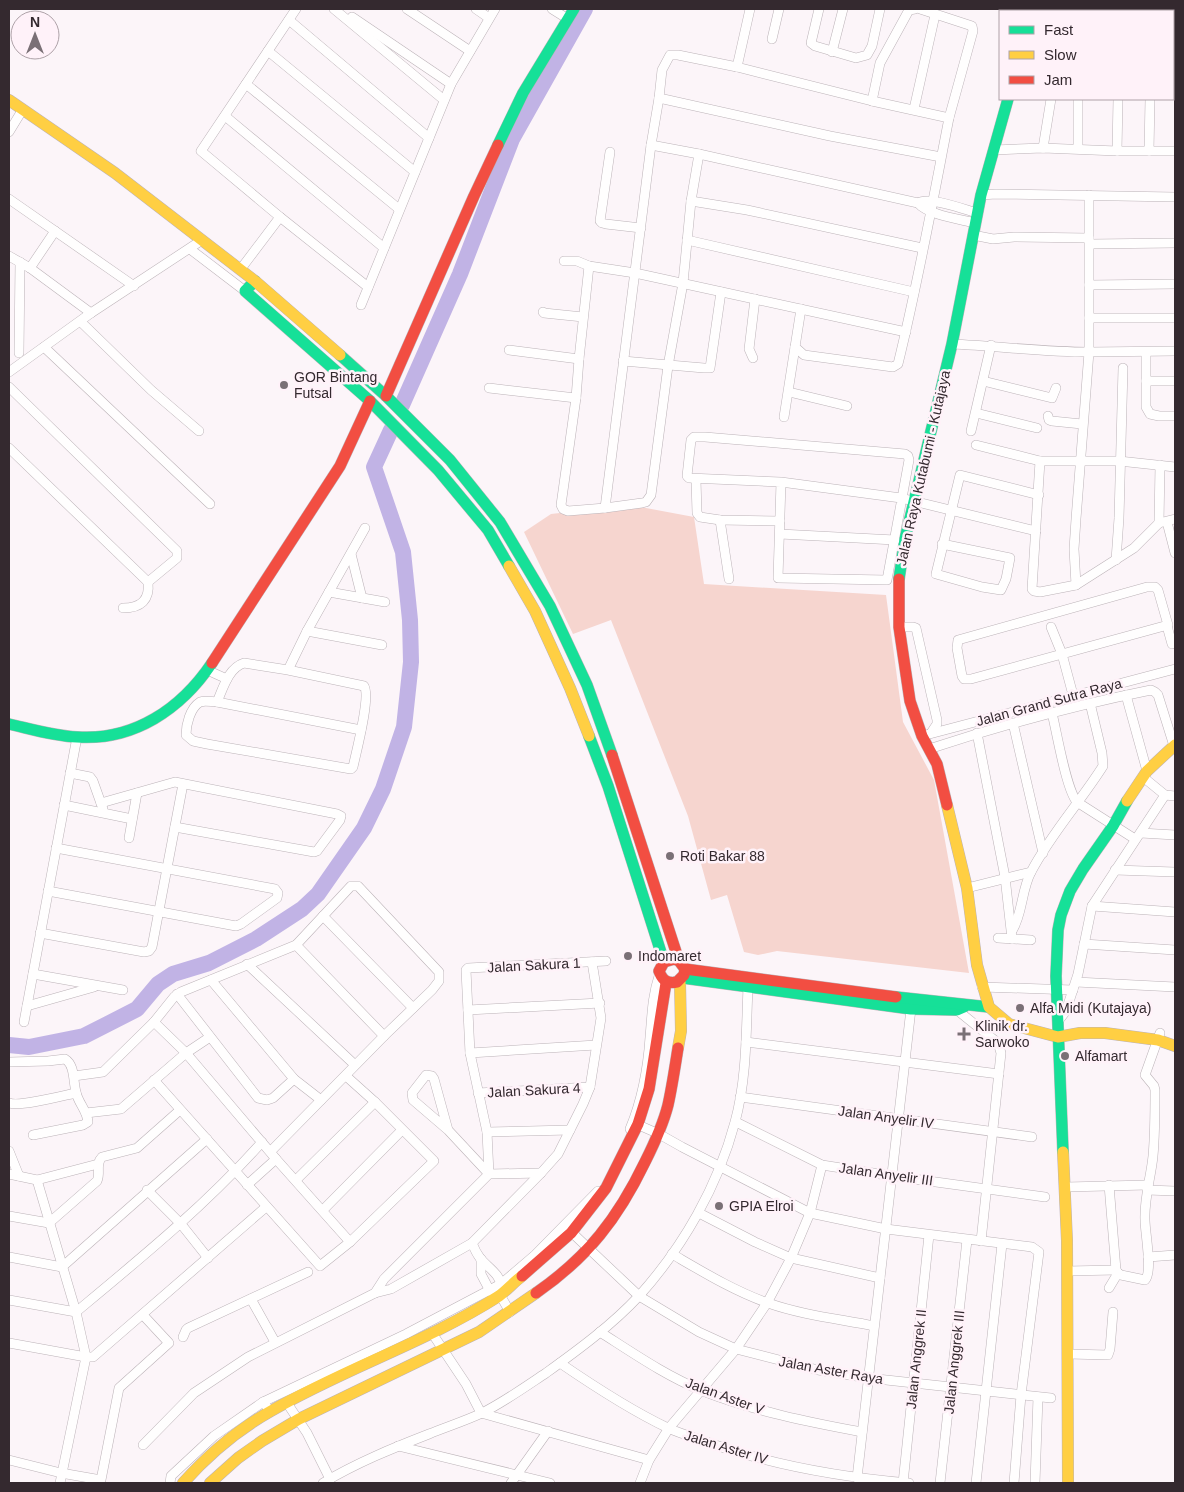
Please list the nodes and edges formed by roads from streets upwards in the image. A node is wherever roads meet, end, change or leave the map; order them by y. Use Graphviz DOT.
graph roads {
  1 [pos="296,9"];
  2 [pos="334,9"];
  3 [pos="339,9"];
  4 [pos="407,9"];
  5 [pos="476,9"];
  6 [pos="494,9"];
  7 [pos="552,9"];
  8 [pos="750,9"];
  9 [pos="779,9"];
  10 [pos="819,9"];
  11 [pos="843,9"];
  12 [pos="880,9"];
  13 [pos="915,9"];
  14 [pos="920,9"];
  15 [pos="571,14"];
  16 [pos="935,15"];
  17 [pos="489,18"];
  18 [pos="289,20"];
  19 [pos="772,39"];
  20 [pos="268,51"];
  21 [pos="470,51"];
  22 [pos="832,52"];
  23 [pos="737,67"];
  24 [pos="246,84"];
  25 [pos="451,84"];
  26 [pos="659,98"];
  27 [pos="9,100"];
  28 [pos="444,100"];
  29 [pos="1008,100"];
  30 [pos="1051,100"];
  31 [pos="1078,100"];
  32 [pos="1118,100"];
  33 [pos="1150,100"];
  34 [pos="872,101"];
  35 [pos="23,109"];
  36 [pos="914,110"];
  37 [pos="225,116"];
  38 [pos="949,118"];
  39 [pos="9,132"];
  40 [pos="429,138"];
  41 [pos="651,145"];
  42 [pos="1043,148"];
  43 [pos="1078,148"];
  44 [pos="994,150"];
  45 [pos="1175,150"];
  46 [pos="1117,151"];
  47 [pos="1149,151"];
  48 [pos="610,152"];
  49 [pos="699,154"];
  50 [pos="941,157"];
  51 [pos="415,172"];
  52 [pos="981,195"];
  53 [pos="1089,195"];
  54 [pos="1175,197"];
  55 [pos="9,199"];
  56 [pos="690,201"];
  57 [pos="932,201"];
  58 [pos="918,202"];
  59 [pos="399,209"];
  60 [pos="930,211"];
  61 [pos="280,217"];
  62 [pos="976,218"];
  63 [pos="641,228"];
  64 [pos="55,231"];
  65 [pos="973,235"];
  66 [pos="202,240"];
  67 [pos="687,240"];
  68 [pos="1089,241"];
  69 [pos="1175,243"];
  70 [pos="384,248"];
  71 [pos="922,248"];
  72 [pos="190,249"];
  73 [pos="9,256"];
  74 [pos="564,261"];
  75 [pos="20,262"];
  76 [pos="589,266"];
  77 [pos="30,268"];
  78 [pos="240,270"];
  79 [pos="635,273"];
  80 [pos="255,281"];
  81 [pos="683,283"];
  82 [pos="1175,284"];
  83 [pos="1089,285"];
  84 [pos="134,286"];
  85 [pos="368,287"];
  86 [pos="245,291"];
  87 [pos="721,292"];
  88 [pos="914,292"];
  89 [pos="755,299"];
  90 [pos="361,305"];
  91 [pos="801,309"];
  92 [pos="543,312"];
  93 [pos="91,313"];
  94 [pos="582,316"];
  95 [pos="1089,318"];
  96 [pos="1175,318"];
  97 [pos="81,322"];
  98 [pos="906,332"];
  99 [pos="952,344"];
  100 [pos="992,345"];
  101 [pos="44,347"];
  102 [pos="795,348"];
  103 [pos="509,350"];
  104 [pos="1175,351"];
  105 [pos="1089,352"];
  106 [pos="1146,352"];
  107 [pos="19,353"];
  108 [pos="9,354"];
  109 [pos="33,354"];
  110 [pos="753,358"];
  111 [pos="578,359"];
  112 [pos="623,361"];
  113 [pos="668,366"];
  114 [pos="1123,368"];
  115 [pos="9,372"];
  116 [pos="983,381"];
  117 [pos="1146,381"];
  118 [pos="1175,381"];
  119 [pos="9,387"];
  120 [pos="489,388"];
  121 [pos="1056,388"];
  122 [pos="789,392"];
  123 [pos="386,396"];
  124 [pos="576,398"];
  125 [pos="370,401"];
  126 [pos="847,406"];
  127 [pos="976,413"];
  128 [pos="1048,416"];
  129 [pos="1175,416"];
  130 [pos="784,417"];
  131 [pos="1082,424"];
  132 [pos="1037,428"];
  133 [pos="198,430"];
  134 [pos="971,431"];
  135 [pos="976,446"];
  136 [pos="9,448"];
  137 [pos="1040,461"];
  138 [pos="1120,461"];
  139 [pos="1081,462"];
  140 [pos="1160,465"];
  141 [pos="1175,467"];
  142 [pos="696,480"];
  143 [pos="781,482"];
  144 [pos="1038,495"];
  145 [pos="901,498"];
  146 [pos="914,501"];
  147 [pos="210,504"];
  148 [pos="605,508"];
  149 [pos="951,509"];
  150 [pos="720,520"];
  151 [pos="780,521"];
  152 [pos="500,522"];
  153 [pos="1167,522"];
  154 [pos="365,528"];
  155 [pos="488,530"];
  156 [pos="1036,531"];
  157 [pos="780,534"];
  158 [pos="895,540"];
  159 [pos="942,544"];
  160 [pos="1175,553"];
  161 [pos="351,554"];
  162 [pos="1116,560"];
  163 [pos="729,579"];
  164 [pos="148,582"];
  165 [pos="1076,585"];
  166 [pos="329,592"];
  167 [pos="362,598"];
  168 [pos="385,602"];
  169 [pos="123,608"];
  170 [pos="1170,625"];
  171 [pos="899,627"];
  172 [pos="1052,627"];
  173 [pos="307,631"];
  174 [pos="1172,644"];
  175 [pos="382,646"];
  176 [pos="1062,654"];
  177 [pos="1175,669"];
  178 [pos="207,670"];
  179 [pos="288,670"];
  180 [pos="226,680"];
  181 [pos="1073,695"];
  182 [pos="1126,695"];
  183 [pos="217,702"];
  184 [pos="1090,703"];
  185 [pos="1052,713"];
  186 [pos="1013,723"];
  187 [pos="9,724"];
  188 [pos="361,730"];
  189 [pos="977,733"];
  190 [pos="926,735"];
  191 [pos="77,737"];
  192 [pos="1175,746"];
  193 [pos="929,749"];
  194 [pos="70,773"];
  195 [pos="1145,775"];
  196 [pos="622,781"];
  197 [pos="183,784"];
  198 [pos="608,786"];
  199 [pos="137,793"];
  200 [pos="1165,795"];
  201 [pos="1175,796"];
  202 [pos="1077,802"];
  203 [pos="101,803"];
  204 [pos="64,806"];
  205 [pos="104,813"];
  206 [pos="132,819"];
  207 [pos="1116,826"];
  208 [pos="174,827"];
  209 [pos="1175,835"];
  210 [pos="1136,836"];
  211 [pos="129,838"];
  212 [pos="56,848"];
  213 [pos="1043,853"];
  214 [pos="166,869"];
  215 [pos="1115,870"];
  216 [pos="1030,872"];
  217 [pos="1175,872"];
  218 [pos="1005,877"];
  219 [pos="967,888"];
  220 [pos="48,891"];
  221 [pos="1092,906"];
  222 [pos="158,912"];
  223 [pos="1175,912"];
  224 [pos="323,916"];
  225 [pos="40,933"];
  226 [pos="1012,935"];
  227 [pos="998,938"];
  228 [pos="1031,940"];
  229 [pos="1084,944"];
  230 [pos="296,945"];
  231 [pos="1175,950"];
  232 [pos="606,961"];
  233 [pos="592,962"];
  234 [pos="664,962"];
  235 [pos="247,964"];
  236 [pos="682,973"];
  237 [pos="33,974"];
  238 [pos="662,979"];
  239 [pos="210,980"];
  240 [pos="97,986"];
  241 [pos="1074,986"];
  242 [pos="748,987"];
  243 [pos="982,987"];
  244 [pos="1175,988"];
  245 [pos="1055,989"];
  246 [pos="122,990"];
  247 [pos="177,994"];
  248 [pos="845,995"];
  249 [pos="600,1003"];
  250 [pos="27,1006"];
  251 [pos="933,1006"];
  252 [pos="955,1007"];
  253 [pos="989,1007"];
  254 [pos="414,1008"];
  255 [pos="468,1010"];
  256 [pos="911,1010"];
  257 [pos="24,1022"];
  258 [pos="154,1022"];
  259 [pos="1055,1030"];
  260 [pos="210,1036"];
  261 [pos="384,1036"];
  262 [pos="1159,1037"];
  263 [pos="1175,1038"];
  264 [pos="746,1042"];
  265 [pos="596,1045"];
  266 [pos="1175,1046"];
  267 [pos="186,1053"];
  268 [pos="470,1053"];
  269 [pos="905,1061"];
  270 [pos="9,1062"];
  271 [pos="355,1065"];
  272 [pos="999,1074"];
  273 [pos="74,1076"];
  274 [pos="346,1076"];
  275 [pos="294,1079"];
  276 [pos="154,1080"];
  277 [pos="590,1087"];
  278 [pos="76,1093"];
  279 [pos="478,1093"];
  280 [pos="740,1097"];
  281 [pos="321,1100"];
  282 [pos="375,1102"];
  283 [pos="9,1103"];
  284 [pos="180,1110"];
  285 [pos="86,1113"];
  286 [pos="898,1119"];
  287 [pos="736,1122"];
  288 [pos="635,1124"];
  289 [pos="402,1130"];
  290 [pos="448,1130"];
  291 [pos="570,1130"];
  292 [pos="992,1131"];
  293 [pos="487,1132"];
  294 [pos="659,1134"];
  295 [pos="33,1135"];
  296 [pos="1032,1137"];
  297 [pos="206,1139"];
  298 [pos="262,1142"];
  299 [pos="9,1151"];
  300 [pos="273,1155"];
  301 [pos="98,1164"];
  302 [pos="822,1165"];
  303 [pos="721,1167"];
  304 [pos="236,1171"];
  305 [pos="541,1173"];
  306 [pos="9,1174"];
  307 [pos="489,1174"];
  308 [pos="18,1176"];
  309 [pos="892,1176"];
  310 [pos="37,1180"];
  311 [pos="296,1180"];
  312 [pos="247,1185"];
  313 [pos="1109,1185"];
  314 [pos="1066,1187"];
  315 [pos="986,1188"];
  316 [pos="1147,1188"];
  317 [pos="147,1190"];
  318 [pos="1175,1191"];
  319 [pos="1045,1197"];
  320 [pos="266,1207"];
  321 [pos="323,1210"];
  322 [pos="698,1212"];
  323 [pos="810,1213"];
  324 [pos="9,1216"];
  325 [pos="49,1223"];
  326 [pos="181,1224"];
  327 [pos="886,1229"];
  328 [pos="568,1230"];
  329 [pos="929,1235"];
  330 [pos="967,1240"];
  331 [pos="981,1241"];
  332 [pos="350,1242"];
  333 [pos="472,1243"];
  334 [pos="1002,1244"];
  335 [pos="588,1249"];
  336 [pos="672,1254"];
  337 [pos="1175,1254"];
  338 [pos="9,1257"];
  339 [pos="1148,1257"];
  340 [pos="208,1258"];
  341 [pos="790,1258"];
  342 [pos="62,1267"];
  343 [pos="1068,1271"];
  344 [pos="1117,1271"];
  345 [pos="308,1272"];
  346 [pos="880,1278"];
  347 [pos="1109,1288"];
  348 [pos="497,1290"];
  349 [pos="375,1293"];
  350 [pos="638,1296"];
  351 [pos="250,1299"];
  352 [pos="9,1300"];
  353 [pos="767,1303"];
  354 [pos="463,1310"];
  355 [pos="76,1312"];
  356 [pos="510,1312"];
  357 [pos="1113,1312"];
  358 [pos="143,1314"];
  359 [pos="874,1326"];
  360 [pos="600,1332"];
  361 [pos="432,1333"];
  362 [pos="183,1337"];
  363 [pos="407,1339"];
  364 [pos="274,1342"];
  365 [pos="9,1343"];
  366 [pos="736,1349"];
  367 [pos="444,1351"];
  368 [pos="1069,1354"];
  369 [pos="86,1358"];
  370 [pos="560,1363"];
  371 [pos="868,1378"];
  372 [pos="321,1380"];
  373 [pos="914,1383"];
  374 [pos="951,1388"];
  375 [pos="702,1390"];
  376 [pos="986,1391"];
  377 [pos="1021,1395"];
  378 [pos="1038,1397"];
  379 [pos="1051,1398"];
  380 [pos="287,1403"];
  381 [pos="267,1407"];
  382 [pos="481,1413"];
  383 [pos="299,1419"];
  384 [pos="669,1428"];
  385 [pos="548,1431"];
  386 [pos="862,1432"];
  387 [pos="142,1445"];
  388 [pos="398,1446"];
  389 [pos="199,1457"];
  390 [pos="9,1460"];
  391 [pos="649,1460"];
  392 [pos="61,1473"];
  393 [pos="517,1475"];
  394 [pos="857,1478"];
  395 [pos="327,1481"];
  396 [pos="60,1483"];
  397 [pos="170,1483"];
  398 [pos="184,1483"];
  399 [pos="210,1483"];
  400 [pos="511,1483"];
  401 [pos="550,1483"];
  402 [pos="640,1483"];
  403 [pos="903,1483"];
  404 [pos="909,1483"];
  405 [pos="940,1483"];
  406 [pos="976,1483"];
  407 [pos="1014,1483"];
  408 [pos="1035,1483"];
  409 [pos="1068,1483"];
  1 -- 18 [label="street"];
  2 -- 28 [label="street"];
  3 -- 25 [label="street"];
  4 -- 21 [label="street"];
  5 -- 17 [label="street"];
  6 -- 17 [label="street"];
  7 -- 15 [label="street"];
  8 -- 23 [label="street"];
  9 -- 19 [label="street"];
  10 -- 22 [label="street"];
  11 -- 22 [label="street"];
  12 -- 22 [label="street"];
  13 -- 34 [label="street"];
  14 -- 16 [label="street"];
  15 -- 123 [label="street"];
  16 -- 36 [label="street"];
  16 -- 38 [label="street"];
  17 -- 21 [label="street"];
  18 -- 20 [label="street"];
  18 -- 40 [label="street"];
  20 -- 24 [label="street"];
  20 -- 51 [label="street"];
  21 -- 25 [label="street"];
  23 -- 26 [label="street"];
  23 -- 34 [label="street"];
  24 -- 37 [label="street"];
  24 -- 59 [label="street"];
  25 -- 28 [label="street"];
  26 -- 41 [label="street"];
  26 -- 50 [label="street"];
  27 -- 35 [label="street"];
  28 -- 40 [label="street"];
  29 -- 44 [label="street, Jalan Raya Kutabumi - Kutajaya"];
  30 -- 42 [label="street"];
  31 -- 43 [label="street"];
  32 -- 46 [label="street"];
  33 -- 47 [label="street"];
  34 -- 36 [label="street"];
  35 -- 39 [label="street"];
  35 -- 66 [label="street"];
  36 -- 38 [label="street"];
  37 -- 61 [label="street"];
  37 -- 70 [label="street"];
  38 -- 50 [label="street"];
  40 -- 51 [label="street"];
  41 -- 49 [label="street"];
  41 -- 63 [label="street"];
  42 -- 43 [label="street"];
  42 -- 44 [label="street"];
  43 -- 46 [label="street"];
  44 -- 52 [label="street, Jalan Raya Kutabumi - Kutajaya"];
  45 -- 47 [label="street"];
  46 -- 47 [label="street"];
  48 -- 63 [label="street"];
  49 -- 56 [label="street"];
  49 -- 58 [label="street"];
  50 -- 57 [label="street"];
  51 -- 59 [label="street"];
  52 -- 53 [label="street"];
  52 -- 62 [label="street, Jalan Raya Kutabumi - Kutajaya"];
  53 -- 54 [label="street"];
  53 -- 68 [label="street"];
  55 -- 64 [label="street"];
  56 -- 67 [label="street"];
  56 -- 71 [label="street"];
  57 -- 58 [label="street"];
  57 -- 60 [label="street"];
  57 -- 62 [label="street"];
  58 -- 60 [label="street"];
  59 -- 70 [label="street"];
  60 -- 62 [label="street"];
  60 -- 71 [label="street"];
  61 -- 78 [label="street"];
  61 -- 85 [label="street"];
  62 -- 65 [label="street, Jalan Raya Kutabumi - Kutajaya"];
  63 -- 79 [label="street"];
  64 -- 77 [label="street"];
  64 -- 84 [label="street"];
  65 -- 68 [label="street"];
  65 -- 99 [label="street, Jalan Raya Kutabumi - Kutajaya"];
  66 -- 72 [label="street"];
  66 -- 78 [label="street"];
  67 -- 81 [label="street"];
  67 -- 88 [label="street"];
  68 -- 69 [label="street"];
  68 -- 83 [label="street"];
  70 -- 85 [label="street"];
  71 -- 88 [label="street"];
  72 -- 84 [label="street"];
  72 -- 86 [label="street"];
  73 -- 75 [label="street"];
  74 -- 76 [label="street"];
  75 -- 77 [label="street"];
  75 -- 107 [label="street"];
  76 -- 79 [label="street"];
  76 -- 94 [label="street"];
  77 -- 93 [label="street"];
  78 -- 80 [label="street"];
  79 -- 81 [label="street"];
  79 -- 112 [label="street"];
  80 -- 86 [label="street"];
  80 -- 123 [label="street"];
  81 -- 87 [label="street"];
  81 -- 113 [label="street"];
  82 -- 83 [label="street"];
  83 -- 95 [label="street"];
  84 -- 93 [label="street"];
  85 -- 90 [label="street"];
  86 -- 125 [label="street"];
  87 -- 89 [label="street"];
  87 -- 113 [label="street"];
  88 -- 98 [label="street"];
  89 -- 91 [label="street"];
  89 -- 110 [label="street"];
  91 -- 98 [label="street"];
  91 -- 102 [label="street"];
  92 -- 94 [label="street"];
  93 -- 97 [label="street"];
  94 -- 111 [label="street"];
  95 -- 96 [label="street"];
  95 -- 105 [label="street"];
  97 -- 101 [label="street"];
  97 -- 133 [label="street"];
  98 -- 102 [label="street"];
  99 -- 100 [label="street"];
  99 -- 146 [label="street, Jalan Raya Kutabumi - Kutajaya"];
  100 -- 105 [label="street"];
  100 -- 116 [label="street"];
  101 -- 109 [label="street"];
  101 -- 147 [label="street"];
  102 -- 122 [label="street"];
  103 -- 111 [label="street"];
  104 -- 106 [label="street"];
  105 -- 106 [label="street"];
  105 -- 131 [label="street"];
  106 -- 117 [label="street"];
  107 -- 108 [label="street"];
  107 -- 109 [label="street"];
  109 -- 115 [label="street"];
  111 -- 124 [label="street"];
  112 -- 113 [label="street"];
  112 -- 148 [label="street"];
  113 -- 148 [label="street"];
  114 -- 138 [label="street"];
  116 -- 121 [label="street"];
  116 -- 127 [label="street"];
  117 -- 118 [label="street"];
  117 -- 129 [label="street"];
  119 -- 164 [label="street"];
  120 -- 124 [label="street"];
  122 -- 126 [label="street"];
  122 -- 130 [label="street"];
  123 -- 152 [label="street"];
  124 -- 148 [label="street"];
  125 -- 155 [label="street"];
  125 -- 178 [label="street"];
  127 -- 132 [label="street"];
  127 -- 134 [label="street"];
  128 -- 131 [label="street"];
  131 -- 139 [label="street"];
  135 -- 137 [label="street"];
  136 -- 164 [label="street"];
  137 -- 139 [label="street"];
  137 -- 144 [label="street"];
  138 -- 139 [label="street"];
  138 -- 140 [label="street"];
  138 -- 162 [label="street"];
  139 -- 165 [label="street"];
  140 -- 141 [label="street"];
  140 -- 153 [label="street"];
  142 -- 143 [label="street"];
  142 -- 145 [label="street"];
  142 -- 150 [label="street"];
  143 -- 145 [label="street"];
  143 -- 151 [label="street"];
  144 -- 149 [label="street"];
  144 -- 156 [label="street"];
  145 -- 146 [label="street"];
  145 -- 158 [label="street"];
  146 -- 149 [label="street"];
  146 -- 171 [label="street, Jalan Raya Kutabumi - Kutajaya"];
  149 -- 156 [label="street"];
  149 -- 159 [label="street"];
  150 -- 151 [label="street"];
  150 -- 163 [label="street"];
  151 -- 157 [label="street"];
  152 -- 155 [label="street"];
  152 -- 196 [label="street"];
  153 -- 160 [label="street"];
  153 -- 162 [label="street"];
  154 -- 161 [label="street"];
  155 -- 198 [label="street"];
  156 -- 165 [label="street"];
  157 -- 158 [label="street"];
  157 -- 158 [label="street"];
  159 -- 159 [label="street"];
  161 -- 166 [label="street"];
  161 -- 167 [label="street"];
  162 -- 165 [label="street"];
  164 -- 169 [label="street"];
  166 -- 167 [label="street"];
  166 -- 173 [label="street"];
  167 -- 168 [label="street"];
  170 -- 174 [label="street"];
  170 -- 176 [label="street"];
  170 -- 176 [label="street"];
  171 -- 190 [label="street, Jalan Raya Kutabumi - Kutajaya"];
  171 -- 190 [label="street"];
  172 -- 176 [label="street"];
  173 -- 175 [label="street"];
  173 -- 179 [label="street"];
  176 -- 181 [label="street"];
  177 -- 181 [label="street, Jalan Grand Sutra Raya"];
  178 -- 180 [label="street"];
  178 -- 191 [label="street"];
  179 -- 180 [label="street"];
  179 -- 188 [label="street"];
  180 -- 183 [label="street"];
  181 -- 190 [label="street, Jalan Grand Sutra Raya"];
  182 -- 184 [label="street"];
  182 -- 192 [label="street"];
  182 -- 195 [label="street"];
  183 -- 188 [label="street"];
  183 -- 188 [label="street"];
  184 -- 185 [label="street"];
  184 -- 202 [label="street"];
  185 -- 186 [label="street"];
  185 -- 202 [label="street"];
  186 -- 189 [label="street"];
  186 -- 213 [label="street"];
  187 -- 191 [label="street"];
  189 -- 193 [label="street"];
  189 -- 218 [label="street"];
  190 -- 193 [label="street, Jalan Raya Kutabumi - Kutajaya"];
  191 -- 194 [label="street"];
  192 -- 195 [label="street"];
  193 -- 219 [label="street, Jalan Raya Kutabumi - Kutajaya"];
  194 -- 203 [label="street"];
  194 -- 204 [label="street"];
  195 -- 200 [label="street"];
  195 -- 207 [label="street"];
  196 -- 198 [label="street"];
  196 -- 236 [label="street"];
  197 -- 199 [label="street"];
  197 -- 208 [label="street"];
  197 -- 208 [label="street"];
  198 -- 234 [label="street"];
  199 -- 203 [label="street"];
  199 -- 206 [label="street"];
  200 -- 201 [label="street"];
  200 -- 210 [label="street"];
  202 -- 207 [label="street"];
  202 -- 213 [label="street"];
  203 -- 205 [label="street"];
  204 -- 205 [label="street"];
  204 -- 212 [label="street"];
  205 -- 206 [label="street"];
  206 -- 211 [label="street"];
  207 -- 210 [label="street"];
  207 -- 245 [label="street"];
  208 -- 214 [label="street"];
  209 -- 210 [label="street"];
  210 -- 215 [label="street"];
  212 -- 214 [label="street"];
  212 -- 220 [label="street"];
  213 -- 216 [label="street"];
  214 -- 222 [label="street"];
  214 -- 222 [label="street"];
  215 -- 217 [label="street"];
  215 -- 221 [label="street"];
  216 -- 218 [label="street"];
  216 -- 226 [label="street"];
  218 -- 219 [label="street"];
  218 -- 226 [label="street"];
  219 -- 243 [label="street, Jalan Raya Kutabumi - Kutajaya"];
  220 -- 222 [label="street"];
  220 -- 225 [label="street"];
  221 -- 223 [label="street"];
  221 -- 229 [label="street"];
  222 -- 225 [label="street"];
  224 -- 230 [label="street"];
  224 -- 254 [label="street"];
  224 -- 254 [label="street"];
  225 -- 237 [label="street"];
  226 -- 227 [label="street"];
  226 -- 228 [label="street"];
  229 -- 231 [label="street"];
  229 -- 241 [label="street"];
  230 -- 235 [label="street"];
  230 -- 261 [label="street"];
  232 -- 233 [label="street, Jalan Sakura 1"];
  233 -- 249 [label="street"];
  233 -- 255 [label="street, Jalan Sakura 1"];
  234 -- 236 [label="street"];
  234 -- 238 [label="street"];
  235 -- 239 [label="street"];
  235 -- 271 [label="street"];
  236 -- 238 [label="street"];
  236 -- 242 [label="street"];
  236 -- 248 [label="street"];
  236 -- 294 [label="street"];
  237 -- 240 [label="street"];
  237 -- 250 [label="street"];
  238 -- 288 [label="street"];
  239 -- 247 [label="street"];
  239 -- 275 [label="street"];
  240 -- 246 [label="street"];
  240 -- 250 [label="street"];
  241 -- 244 [label="street"];
  241 -- 245 [label="street"];
  241 -- 259 [label="street"];
  242 -- 248 [label="street"];
  242 -- 264 [label="street"];
  243 -- 245 [label="street"];
  243 -- 253 [label="street, Jalan Raya Kutabumi - Kutajaya"];
  245 -- 259 [label="street"];
  247 -- 258 [label="street"];
  247 -- 260 [label="street"];
  248 -- 251 [label="street"];
  248 -- 256 [label="street"];
  249 -- 255 [label="street"];
  249 -- 265 [label="street"];
  250 -- 257 [label="street"];
  251 -- 252 [label="street"];
  251 -- 256 [label="street"];
  252 -- 253 [label="street"];
  252 -- 272 [label="street"];
  253 -- 259 [label="street"];
  254 -- 261 [label="street"];
  255 -- 268 [label="street"];
  256 -- 269 [label="street"];
  258 -- 267 [label="street"];
  258 -- 273 [label="street"];
  259 -- 262 [label="street"];
  259 -- 314 [label="street"];
  260 -- 267 [label="street"];
  260 -- 275 [label="street"];
  261 -- 271 [label="street"];
  262 -- 263 [label="street"];
  262 -- 266 [label="street"];
  262 -- 316 [label="street"];
  264 -- 269 [label="street"];
  264 -- 280 [label="street"];
  265 -- 268 [label="street"];
  265 -- 277 [label="street"];
  267 -- 276 [label="street"];
  267 -- 298 [label="street"];
  268 -- 279 [label="street"];
  269 -- 272 [label="street"];
  269 -- 286 [label="street"];
  270 -- 273 [label="street"];
  271 -- 274 [label="street"];
  272 -- 292 [label="street"];
  273 -- 278 [label="street"];
  274 -- 281 [label="street"];
  274 -- 282 [label="street"];
  275 -- 281 [label="street"];
  276 -- 284 [label="street"];
  276 -- 285 [label="street"];
  277 -- 279 [label="street, Jalan Sakura 4"];
  277 -- 291 [label="street"];
  278 -- 283 [label="street"];
  278 -- 285 [label="street"];
  279 -- 293 [label="street"];
  280 -- 286 [label="street, Jalan Anyelir IV"];
  280 -- 287 [label="street"];
  281 -- 300 [label="street"];
  282 -- 289 [label="street"];
  282 -- 311 [label="street"];
  284 -- 297 [label="street"];
  284 -- 301 [label="street"];
  285 -- 295 [label="street"];
  286 -- 292 [label="street, Jalan Anyelir IV"];
  286 -- 309 [label="street"];
  287 -- 302 [label="street, Jalan Anyelir III"];
  287 -- 303 [label="street"];
  288 -- 294 [label="street"];
  288 -- 328 [label="street"];
  289 -- 321 [label="street"];
  289 -- 332 [label="street"];
  290 -- 290 [label="street"];
  290 -- 307 [label="street"];
  291 -- 293 [label="street"];
  291 -- 305 [label="street"];
  292 -- 296 [label="street, Jalan Anyelir IV"];
  292 -- 315 [label="street"];
  293 -- 307 [label="street"];
  294 -- 303 [label="street"];
  294 -- 335 [label="street"];
  297 -- 304 [label="street"];
  297 -- 317 [label="street"];
  298 -- 300 [label="street"];
  298 -- 304 [label="street"];
  299 -- 308 [label="street"];
  300 -- 311 [label="street"];
  300 -- 312 [label="street"];
  301 -- 310 [label="street"];
  301 -- 325 [label="street"];
  302 -- 309 [label="street, Jalan Anyelir III"];
  302 -- 323 [label="street"];
  303 -- 322 [label="street"];
  303 -- 323 [label="street"];
  304 -- 312 [label="street"];
  304 -- 326 [label="street"];
  305 -- 307 [label="street"];
  305 -- 333 [label="street"];
  306 -- 308 [label="street"];
  307 -- 349 [label="street"];
  308 -- 310 [label="street"];
  309 -- 315 [label="street, Jalan Anyelir III"];
  309 -- 327 [label="street"];
  310 -- 325 [label="street"];
  311 -- 321 [label="street"];
  312 -- 320 [label="street"];
  313 -- 314 [label="street"];
  313 -- 316 [label="street"];
  313 -- 344 [label="street"];
  314 -- 343 [label="street"];
  315 -- 319 [label="street, Jalan Anyelir III"];
  315 -- 331 [label="street"];
  316 -- 318 [label="street"];
  316 -- 339 [label="street"];
  317 -- 326 [label="street"];
  317 -- 342 [label="street"];
  320 -- 332 [label="street"];
  320 -- 340 [label="street"];
  321 -- 332 [label="street"];
  322 -- 336 [label="street"];
  322 -- 341 [label="street"];
  323 -- 327 [label="street"];
  323 -- 341 [label="street"];
  324 -- 325 [label="street"];
  325 -- 342 [label="street"];
  326 -- 340 [label="street"];
  326 -- 355 [label="street"];
  327 -- 329 [label="street"];
  327 -- 346 [label="street"];
  328 -- 335 [label="street, Jalan Aster Raya"];
  328 -- 348 [label="street"];
  329 -- 330 [label="street"];
  329 -- 373 [label="street, Jalan Anggrek II"];
  330 -- 331 [label="street"];
  330 -- 374 [label="street, Jalan Anggrek III"];
  331 -- 334 [label="street"];
  333 -- 348 [label="street"];
  333 -- 349 [label="street"];
  334 -- 376 [label="street"];
  334 -- 377 [label="street"];
  335 -- 350 [label="street, Jalan Aster Raya"];
  335 -- 356 [label="street"];
  336 -- 350 [label="street"];
  336 -- 353 [label="street"];
  337 -- 339 [label="street"];
  338 -- 342 [label="street"];
  339 -- 344 [label="street"];
  340 -- 358 [label="street"];
  341 -- 346 [label="street"];
  341 -- 353 [label="street"];
  342 -- 355 [label="street"];
  343 -- 344 [label="street"];
  343 -- 368 [label="street"];
  344 -- 347 [label="street"];
  345 -- 351 [label="street"];
  346 -- 359 [label="street"];
  348 -- 354 [label="street"];
  348 -- 356 [label="street"];
  349 -- 364 [label="street"];
  350 -- 360 [label="street"];
  350 -- 366 [label="street, Jalan Aster Raya"];
  351 -- 362 [label="street"];
  351 -- 364 [label="street"];
  352 -- 355 [label="street"];
  353 -- 359 [label="street"];
  353 -- 366 [label="street"];
  354 -- 361 [label="street"];
  354 -- 363 [label="street"];
  355 -- 369 [label="street"];
  356 -- 367 [label="street"];
  357 -- 368 [label="street"];
  358 -- 369 [label="street"];
  358 -- 392 [label="street"];
  359 -- 371 [label="street"];
  360 -- 370 [label="street"];
  360 -- 375 [label="street, Jalan Aster V"];
  361 -- 363 [label="street"];
  361 -- 367 [label="street"];
  363 -- 372 [label="street"];
  364 -- 387 [label="street"];
  365 -- 369 [label="street"];
  366 -- 371 [label="street, Jalan Aster Raya"];
  366 -- 375 [label="street"];
  367 -- 382 [label="street"];
  367 -- 383 [label="street"];
  368 -- 409 [label="street"];
  369 -- 392 [label="street"];
  370 -- 382 [label="street"];
  370 -- 384 [label="street, Jalan Aster IV"];
  371 -- 373 [label="street, Jalan Aster Raya"];
  371 -- 386 [label="street"];
  372 -- 380 [label="street"];
  372 -- 381 [label="street"];
  373 -- 374 [label="street, Jalan Aster Raya"];
  373 -- 403 [label="street, Jalan Anggrek II"];
  374 -- 376 [label="street, Jalan Aster Raya"];
  374 -- 405 [label="street, Jalan Anggrek III"];
  375 -- 384 [label="street"];
  375 -- 386 [label="street, Jalan Aster V"];
  376 -- 377 [label="street, Jalan Aster Raya"];
  376 -- 406 [label="street"];
  377 -- 378 [label="street, Jalan Aster Raya"];
  377 -- 407 [label="street"];
  378 -- 379 [label="street, Jalan Aster Raya"];
  378 -- 408 [label="street"];
  380 -- 381 [label="street"];
  380 -- 383 [label="street"];
  381 -- 389 [label="street"];
  382 -- 385 [label="street"];
  382 -- 388 [label="street"];
  383 -- 395 [label="street"];
  383 -- 399 [label="street"];
  384 -- 391 [label="street"];
  384 -- 394 [label="street, Jalan Aster IV"];
  385 -- 391 [label="street"];
  385 -- 393 [label="street"];
  386 -- 394 [label="street"];
  388 -- 393 [label="street"];
  388 -- 395 [label="street"];
  389 -- 397 [label="street"];
  389 -- 398 [label="street"];
  390 -- 392 [label="street"];
  391 -- 402 [label="street"];
  392 -- 396 [label="street"];
  393 -- 400 [label="street"];
  393 -- 401 [label="street"];
  394 -- 403 [label="street, Jalan Aster IV"];
  403 -- 404 [label="street, Jalan Aster IV"];
}
